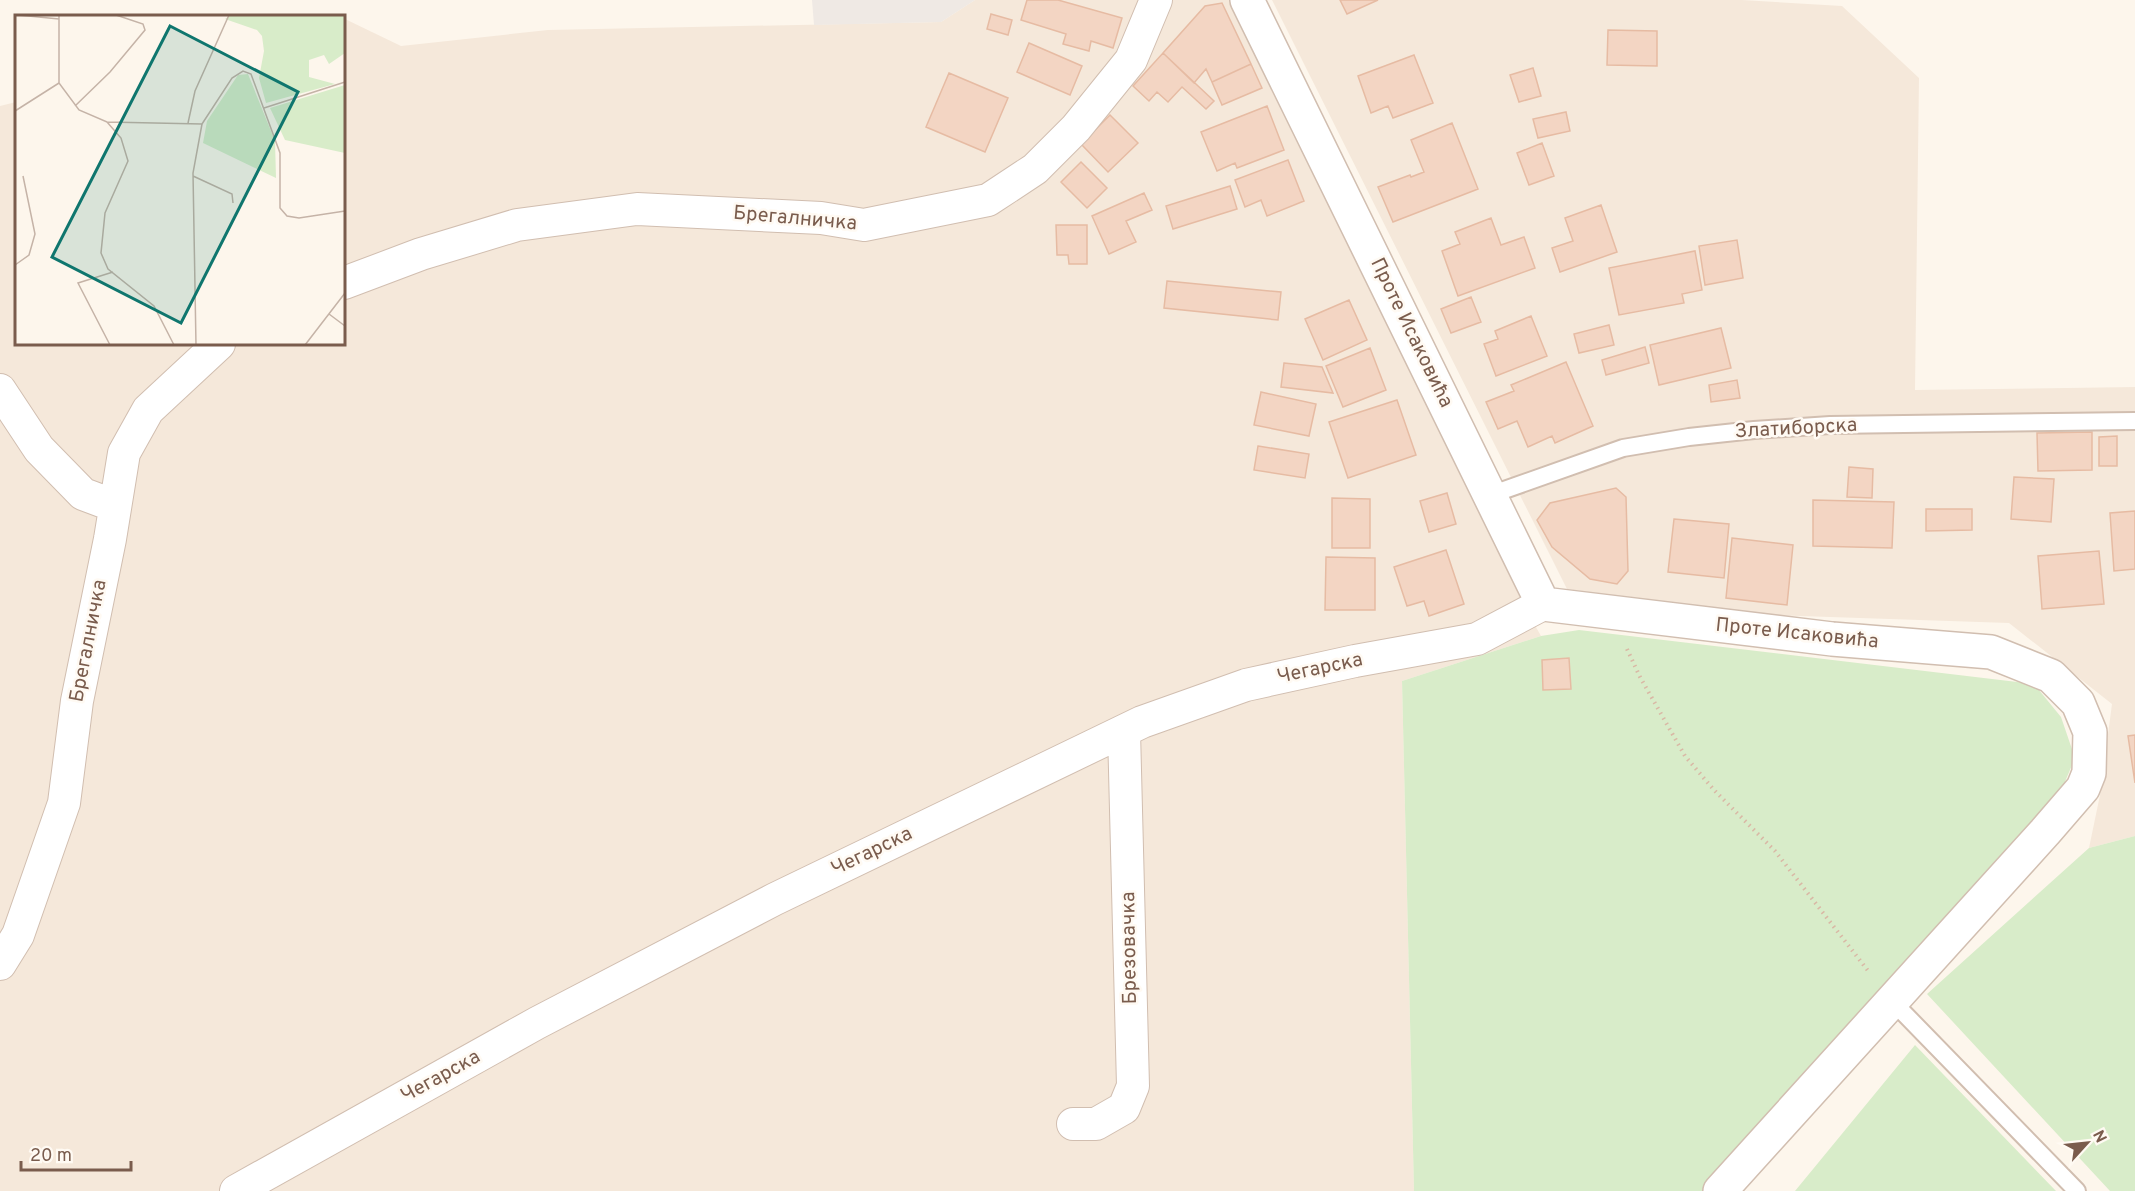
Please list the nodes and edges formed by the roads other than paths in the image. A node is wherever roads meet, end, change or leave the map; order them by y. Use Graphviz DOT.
graph roads {
  1 [pos="1155,0"];
  2 [pos="1247,0"];
  3 [pos="345,283"];
  4 [pos="218,345"];
  5 [pos="0,390"];
  6 [pos="2135,421"];
  7 [pos="1490,495"];
  8 [pos="116,506"];
  9 [pos="1543,604"];
  10 [pos="1124,731"];
  11 [pos="0,964"];
  12 [pos="1892,1001"];
  13 [pos="1073,1124"];
  14 [pos="236,1191"];
  15 [pos="1720,1191"];
  16 [pos="2077,1191"];
  1 -- 3 [label="street, Брегалничка"];
  2 -- 7 [label="street, Проте Исаковића"];
  4 -- 8 [label="street, Брегалничка"];
  5 -- 8 [label="street"];
  6 -- 7 [label="lane, Златиборска"];
  7 -- 9 [label="street, Проте Исаковића"];
  8 -- 11 [label="street, Брегалничка"];
  9 -- 10 [label="street, Чегарска"];
  9 -- 12 [label="street, Проте Исаковића"];
  10 -- 13 [label="street, Брезовачка"];
  10 -- 14 [label="street, Чегарска"];
  12 -- 15 [label="street, Проте Исаковића"];
  12 -- 16 [label="lane"];
}
